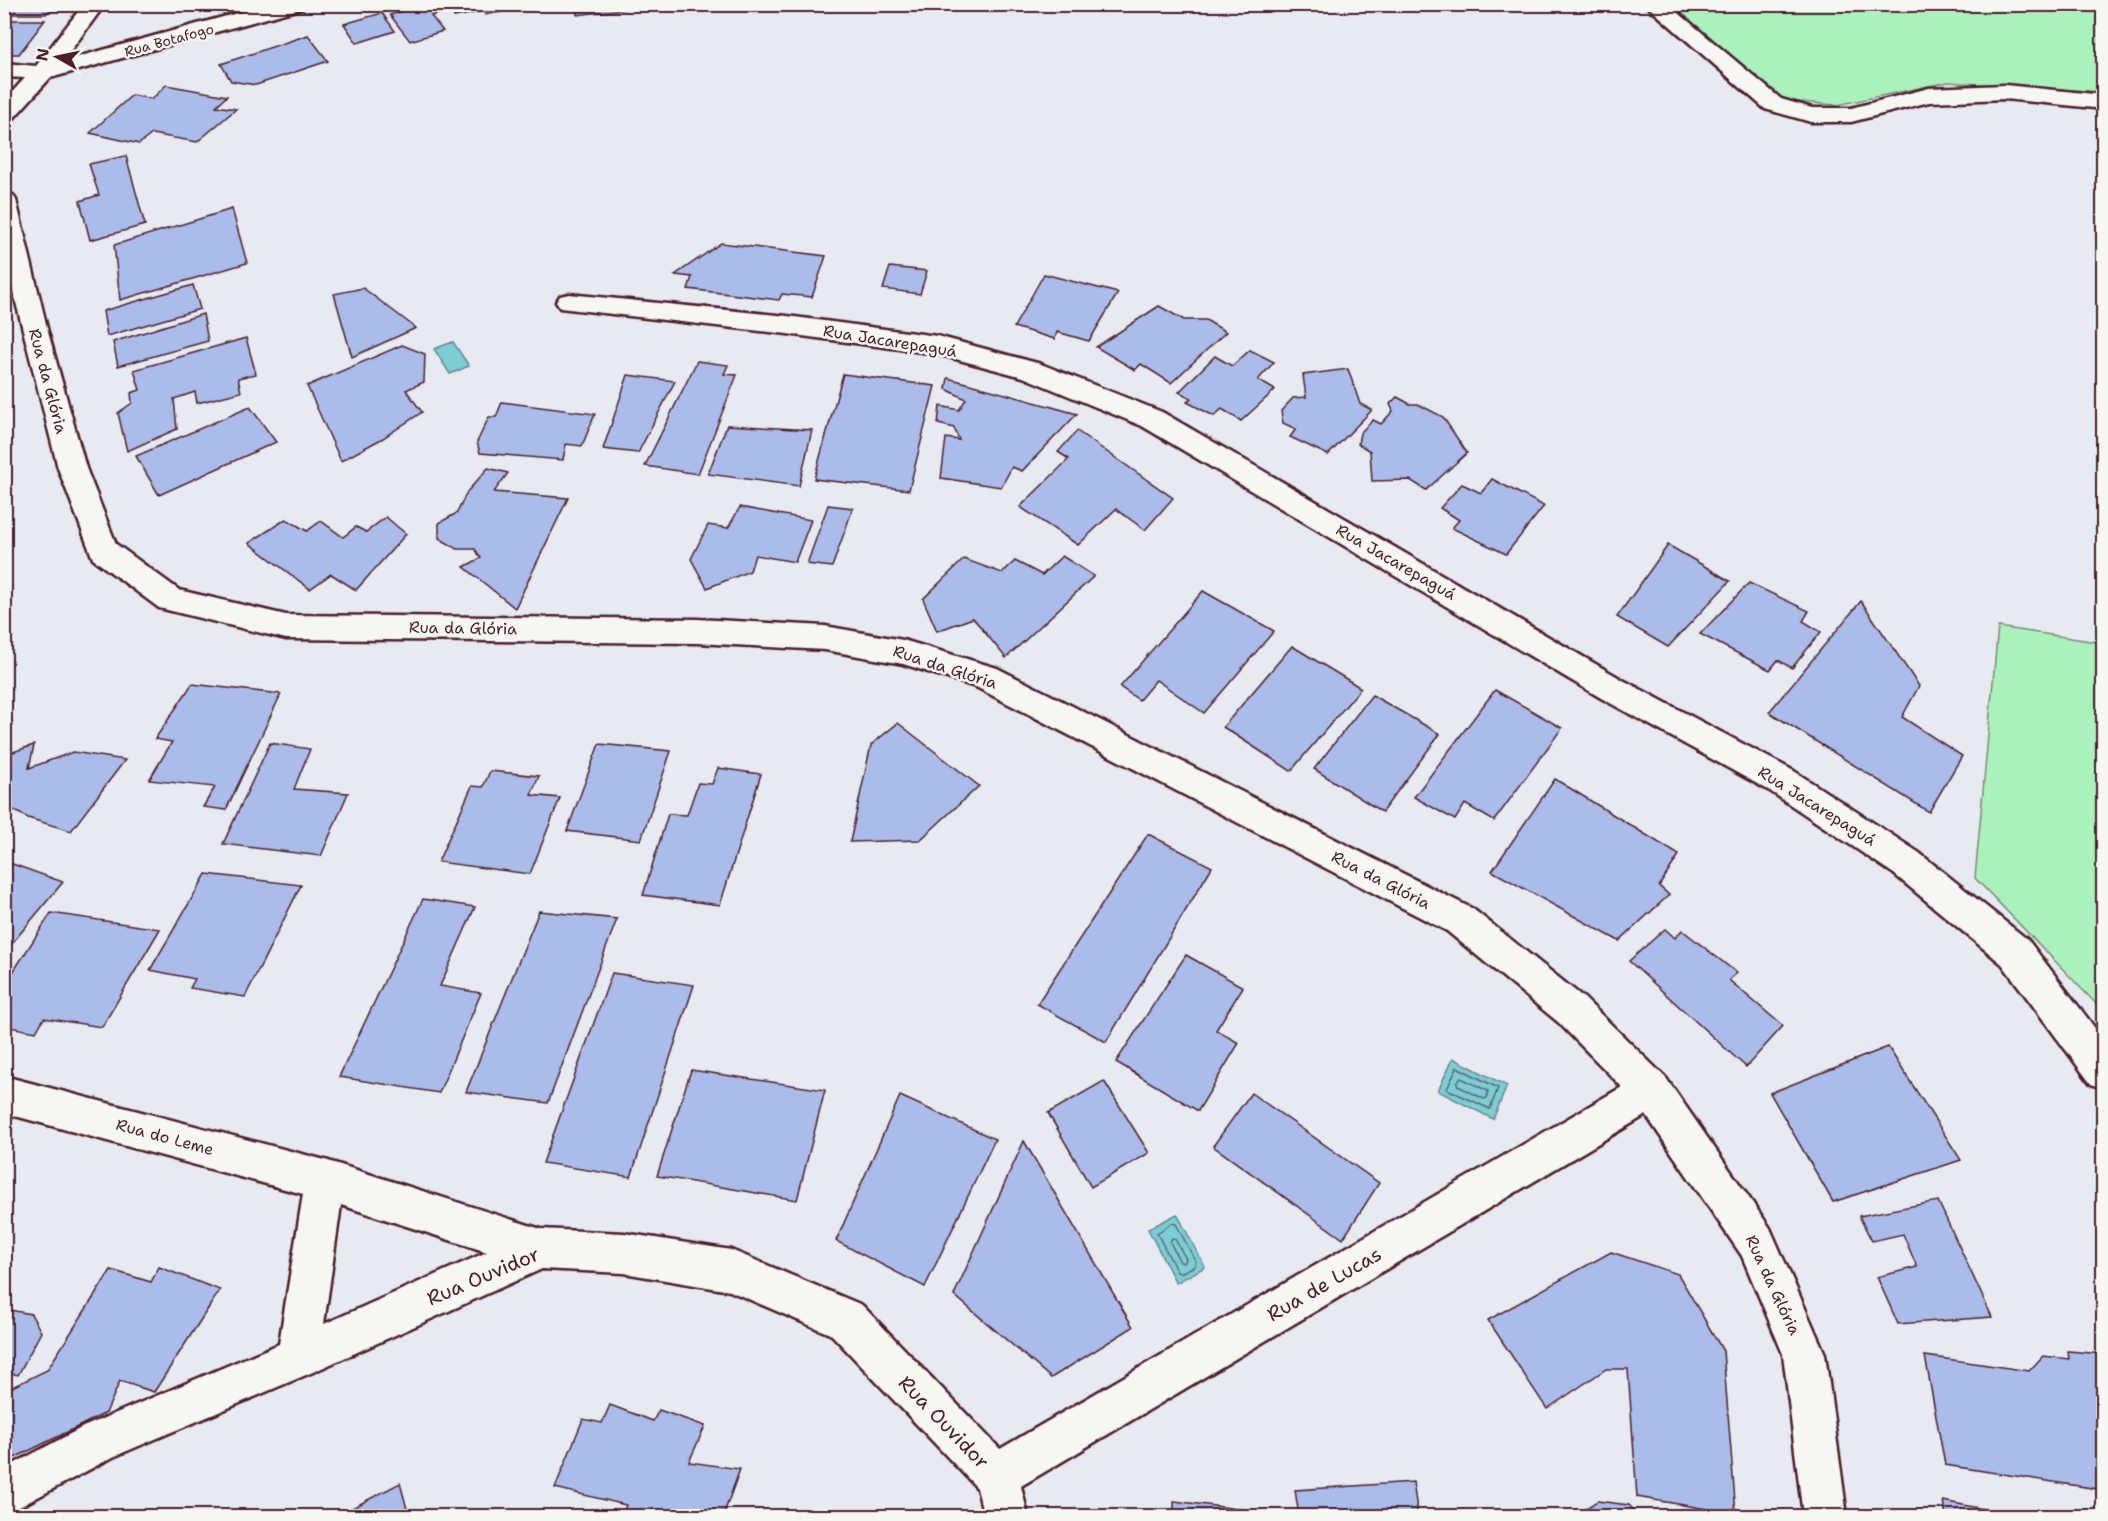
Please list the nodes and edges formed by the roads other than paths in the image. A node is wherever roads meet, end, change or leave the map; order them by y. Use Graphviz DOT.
graph roads {
  1 [pos="95,4"];
  2 [pos="296,4"];
  3 [pos="1655,4"];
  4 [pos="4,70"];
  5 [pos="42,73"];
  6 [pos="2103,102"];
  7 [pos="4,115"];
  8 [pos="4,200"];
  9 [pos="9,239"];
  10 [pos="568,302"];
  11 [pos="2103,1071"];
  12 [pos="1652,1091"];
  13 [pos="4,1094"];
  14 [pos="325,1180"];
  15 [pos="541,1249"];
  16 [pos="298,1357"];
  17 [pos="4,1492"];
  18 [pos="1001,1496"];
  19 [pos="1825,1516"];
  1 -- 5 [label="street"];
  2 -- 5 [label="street, Rua Botafogo"];
  3 -- 6 [label="street"];
  4 -- 5 [label="street"];
  5 -- 7 [label="street"];
  8 -- 9 [label="street, Rua da Glória"];
  9 -- 12 [label="street, Rua da Glória"];
  10 -- 11 [label="street, Rua Jacarepaguá"];
  12 -- 18 [label="street, Rua de Lucas"];
  12 -- 19 [label="street, Rua da Glória"];
  13 -- 14 [label="street, Rua do Leme"];
  14 -- 15 [label="street, Rua do Leme"];
  14 -- 16 [label="street"];
  15 -- 16 [label="street, Rua Ouvidor"];
  15 -- 18 [label="street, Rua Ouvidor"];
  16 -- 17 [label="street, Rua Ouvidor"];
}
